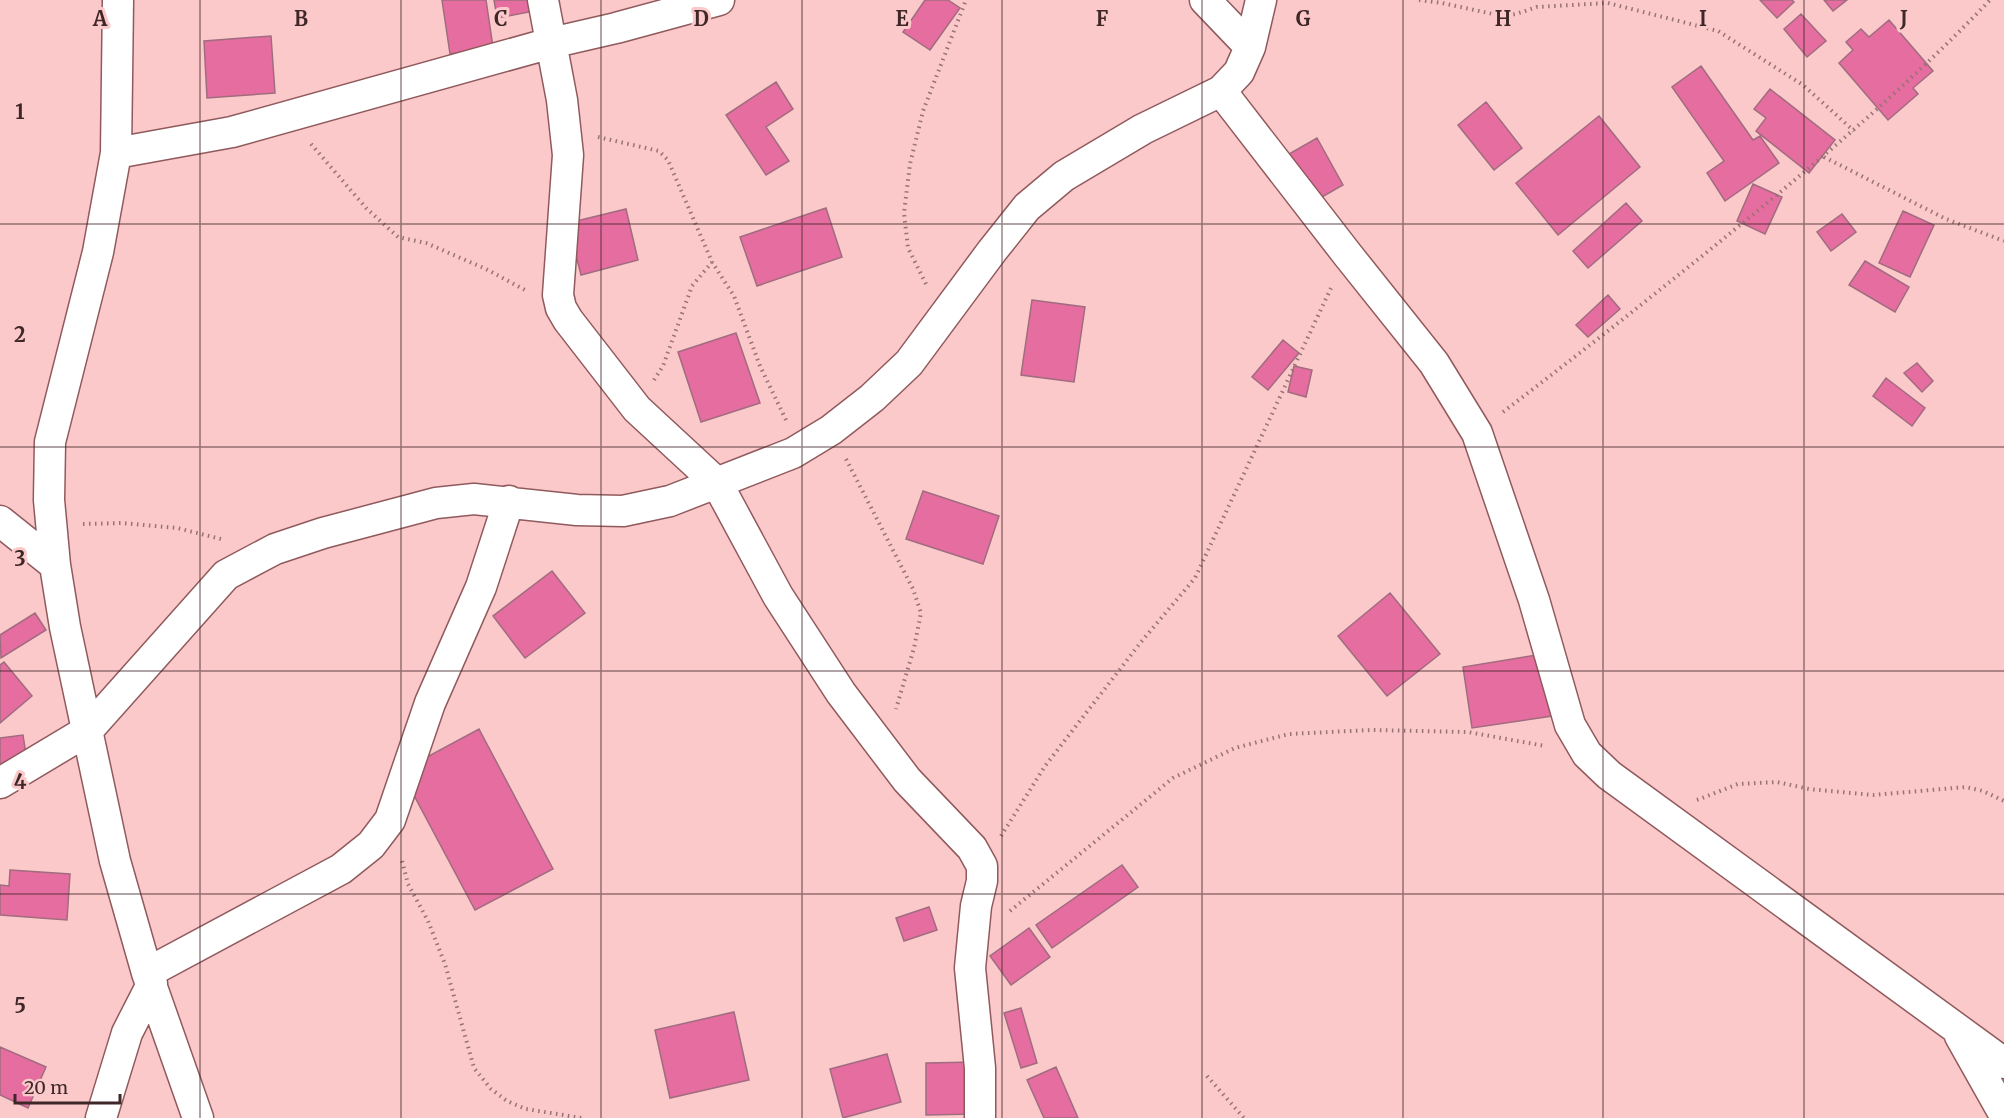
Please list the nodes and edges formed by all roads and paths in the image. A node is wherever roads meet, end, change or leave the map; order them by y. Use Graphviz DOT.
graph roads {
  1 [pos="118,0"];
  2 [pos="543,0"];
  3 [pos="719,0"];
  4 [pos="966,0"];
  5 [pos="1205,0"];
  6 [pos="1261,0"];
  7 [pos="1419,0"];
  8 [pos="1990,0"];
  9 [pos="551,43"];
  10 [pos="1251,47"];
  11 [pos="1221,91"];
  12 [pos="289,116"];
  13 [pos="565,130"];
  14 [pos="1854,131"];
  15 [pos="116,153"];
  16 [pos="1824,157"];
  17 [pos="2004,241"];
  18 [pos="1347,254"];
  19 [pos="712,262"];
  20 [pos="561,308"];
  21 [pos="936,325"];
  22 [pos="637,409"];
  23 [pos="831,430"];
  24 [pos="1477,433"];
  25 [pos="793,453"];
  26 [pos="717,483"];
  27 [pos="509,501"];
  28 [pos="0,522"];
  29 [pos="51,525"];
  30 [pos="223,540"];
  31 [pos="55,565"];
  32 [pos="87,730"];
  33 [pos="884,750"];
  34 [pos="1587,754"];
  35 [pos="0,783"];
  36 [pos="2004,801"];
  37 [pos="1662,813"];
  38 [pos="390,820"];
  39 [pos="982,866"];
  40 [pos="972,942"];
  41 [pos="150,978"];
  42 [pos="1956,1028"];
  43 [pos="2004,1063"];
  44 [pos="980,1068"];
  45 [pos="1207,1076"];
  46 [pos="2004,1114"];
  47 [pos="101,1118"];
  48 [pos="198,1118"];
  49 [pos="582,1118"];
  50 [pos="980,1118"];
  51 [pos="1000,1118"];
  52 [pos="1244,1118"];
  1 -- 15 [label="street"];
  2 -- 9 [label="street"];
  3 -- 9 [label="street"];
  4 -- 21 [label="path"];
  5 -- 10 [label="street"];
  6 -- 10 [label="street"];
  7 -- 14 [label="path"];
  8 -- 14 [label="path"];
  9 -- 12 [label="street"];
  9 -- 13 [label="street"];
  10 -- 11 [label="street"];
  11 -- 18 [label="street"];
  11 -- 21 [label="street"];
  12 -- 15 [label="street"];
  12 -- 20 [label="path"];
  13 -- 19 [label="path"];
  13 -- 20 [label="street"];
  14 -- 16 [label="path"];
  15 -- 29 [label="street"];
  16 -- 17 [label="path"];
  16 -- 24 [label="path"];
  18 -- 24 [label="street"];
  18 -- 39 [label="path"];
  19 -- 22 [label="path"];
  19 -- 25 [label="path"];
  20 -- 22 [label="street"];
  21 -- 23 [label="street"];
  22 -- 26 [label="street"];
  23 -- 25 [label="street"];
  23 -- 33 [label="path"];
  24 -- 34 [label="street"];
  25 -- 26 [label="street"];
  26 -- 27 [label="street"];
  26 -- 33 [label="street"];
  27 -- 32 [label="street"];
  27 -- 38 [label="street"];
  28 -- 31 [label="street"];
  29 -- 30 [label="path"];
  29 -- 31 [label="street"];
  31 -- 32 [label="street"];
  32 -- 35 [label="street"];
  32 -- 41 [label="street"];
  33 -- 39 [label="street"];
  34 -- 37 [label="street"];
  34 -- 40 [label="path"];
  36 -- 37 [label="path"];
  37 -- 42 [label="street"];
  38 -- 41 [label="street"];
  38 -- 49 [label="path"];
  39 -- 40 [label="street"];
  40 -- 44 [label="street"];
  41 -- 47 [label="street"];
  41 -- 48 [label="street"];
  42 -- 43 [label="street"];
  42 -- 46 [label="street"];
  44 -- 50 [label="street"];
  44 -- 51 [label="street"];
  45 -- 52 [label="path"];
}
